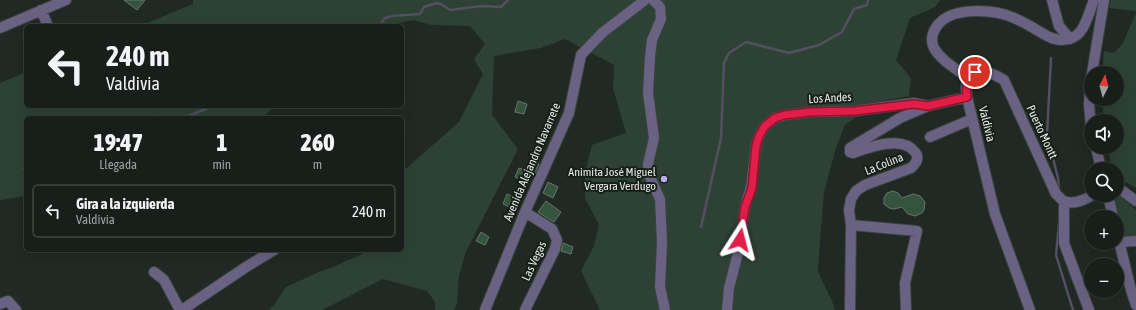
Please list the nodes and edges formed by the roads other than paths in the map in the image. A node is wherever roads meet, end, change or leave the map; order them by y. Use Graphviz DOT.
graph roads {
  1 [pos="66,0"];
  2 [pos="645,0"];
  3 [pos="1052,0"];
  4 [pos="1094,0"];
  5 [pos="1104,0"];
  6 [pos="657,1"];
  7 [pos="41,10"];
  8 [pos="47,24"];
  9 [pos="0,28"];
  10 [pos="1070,39"];
  11 [pos="1093,66"];
  12 [pos="968,78"];
  13 [pos="967,97"];
  14 [pos="928,106"];
  15 [pos="972,119"];
  16 [pos="930,137"];
  17 [pos="1124,193"];
  18 [pos="1084,200"];
  19 [pos="1064,201"];
  20 [pos="1136,201"];
  21 [pos="525,212"];
  22 [pos="851,226"];
  23 [pos="1124,239"];
  24 [pos="1136,241"];
  25 [pos="1122,250"];
  26 [pos="271,252"];
  27 [pos="154,272"];
  28 [pos="1133,289"];
  29 [pos="0,304"];
  30 [pos="1136,305"];
  31 [pos="16,310"];
  32 [pos="181,310"];
  33 [pos="485,310"];
  34 [pos="525,310"];
  35 [pos="665,310"];
  36 [pos="727,310"];
  37 [pos="850,310"];
  38 [pos="906,310"];
  39 [pos="1030,310"];
  40 [pos="1089,310"];
  1 -- 7 [label="street"];
  2 -- 21 [label="street, Avenida Alejandro Navarrete"];
  3 -- 10 [label="street"];
  4 -- 10 [label="street"];
  5 -- 11 [label="street"];
  6 -- 35 [label="street"];
  7 -- 8 [label="street"];
  7 -- 9 [label="street"];
  10 -- 12 [label="street"];
  12 -- 13 [label="street, Valdivia"];
  12 -- 19 [label="street, Puerto Montt"];
  13 -- 14 [label="street, Los Andes"];
  13 -- 15 [label="street, Valdivia"];
  14 -- 22 [label="street, La Colina"];
  14 -- 36 [label="street, Los Andes"];
  15 -- 16 [label="street"];
  15 -- 39 [label="street, Valdivia"];
  17 -- 20 [label="street"];
  18 -- 19 [label="street"];
  19 -- 40 [label="street"];
  21 -- 33 [label="street, Avenida Alejandro Navarrete"];
  21 -- 34 [label="street, Las Vegas"];
  22 -- 37 [label="street, La Colina"];
  22 -- 38 [label="street"];
  23 -- 24 [label="street"];
  25 -- 28 [label="street"];
  26 -- 32 [label="street"];
  27 -- 32 [label="street"];
  28 -- 30 [label="street"];
  29 -- 31 [label="street"];
}
